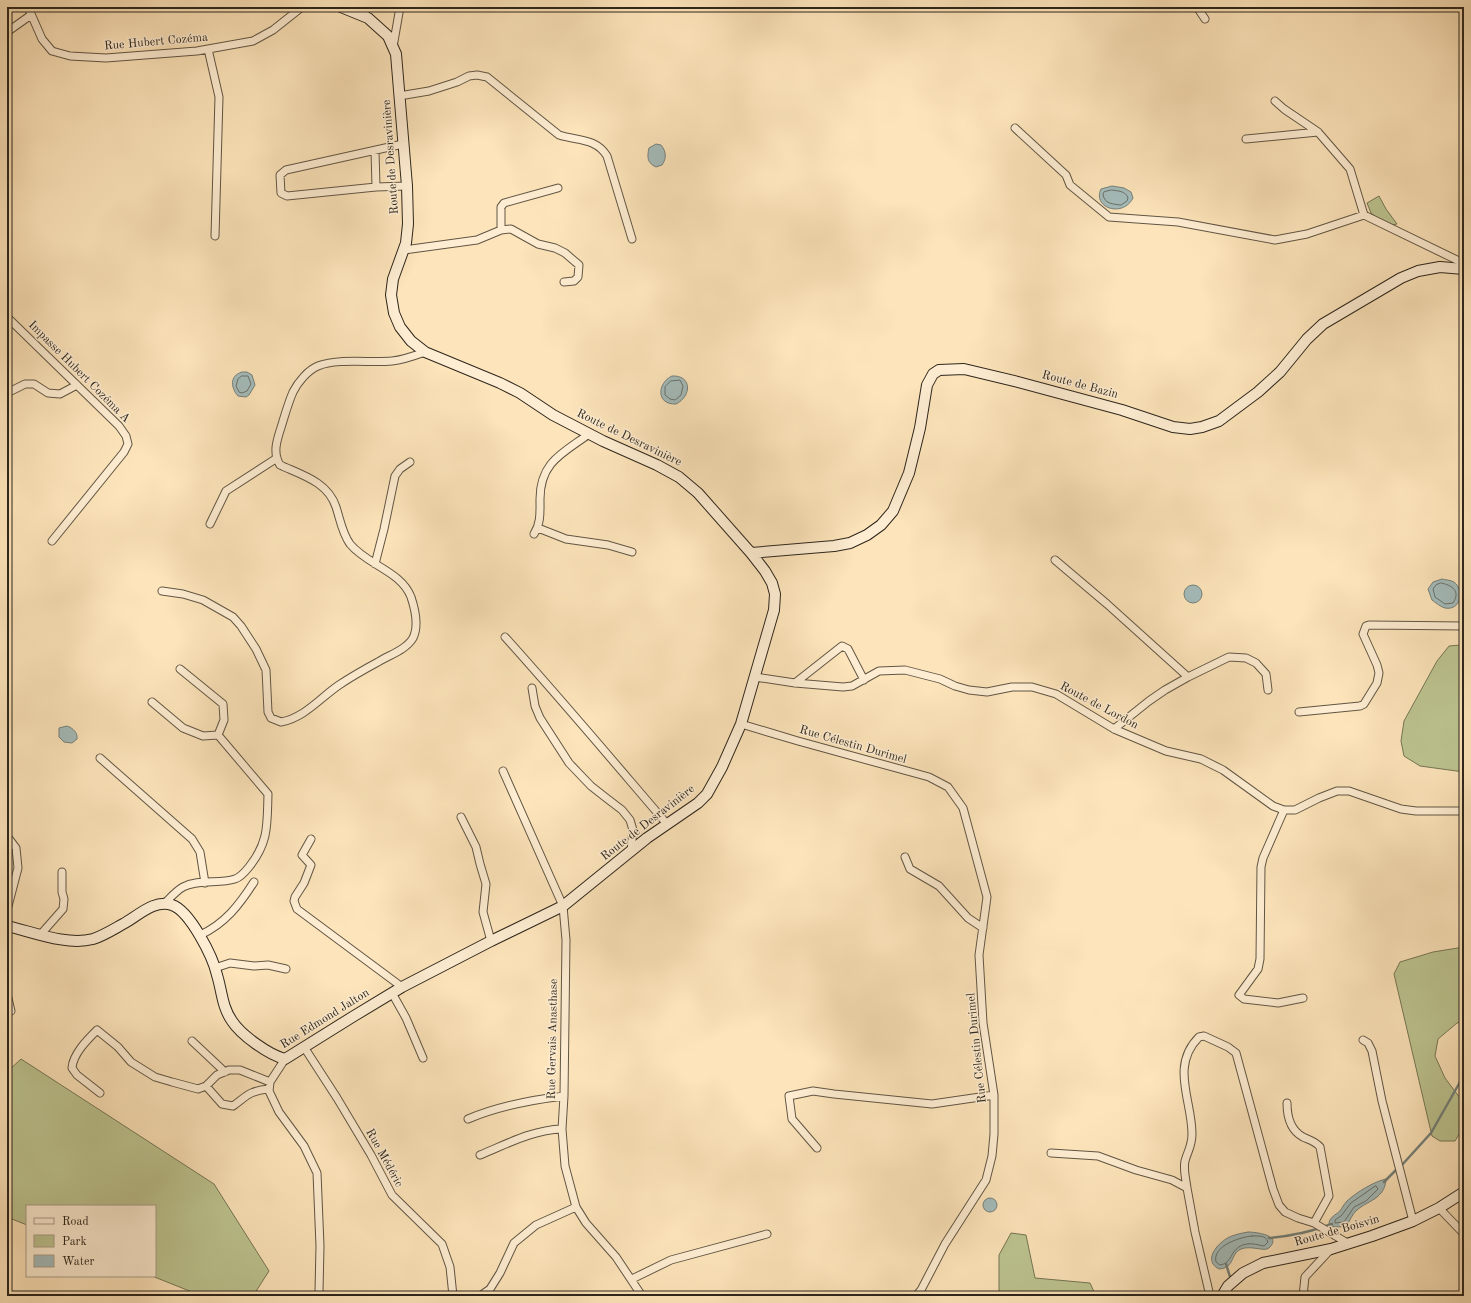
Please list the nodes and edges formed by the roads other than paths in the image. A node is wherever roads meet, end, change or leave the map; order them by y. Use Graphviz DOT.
graph roads {
  1 [pos="28,7"];
  2 [pos="302,7"];
  3 [pos="341,7"];
  4 [pos="400,7"];
  5 [pos="1197,7"];
  6 [pos="365,12"];
  7 [pos="31,15"];
  8 [pos="1205,19"];
  9 [pos="7,32"];
  10 [pos="393,47"];
  11 [pos="208,49"];
  12 [pos="399,96"];
  13 [pos="1275,101"];
  14 [pos="1015,128"];
  15 [pos="1318,132"];
  16 [pos="1246,139"];
  17 [pos="403,144"];
  18 [pos="375,151"];
  19 [pos="407,186"];
  20 [pos="376,187"];
  21 [pos="558,188"];
  22 [pos="1364,215"];
  23 [pos="500,230"];
  24 [pos="215,236"];
  25 [pos="632,239"];
  26 [pos="404,250"];
  27 [pos="1463,264"];
  28 [pos="564,282"];
  29 [pos="7,317"];
  30 [pos="425,352"];
  31 [pos="77,385"];
  32 [pos="7,393"];
  33 [pos="589,434"];
  34 [pos="277,458"];
  35 [pos="410,462"];
  36 [pos="210,524"];
  37 [pos="538,528"];
  38 [pos="534,534"];
  39 [pos="52,541"];
  40 [pos="772,551"];
  41 [pos="632,552"];
  42 [pos="751,553"];
  43 [pos="1055,560"];
  44 [pos="375,564"];
  45 [pos="765,571"];
  46 [pos="162,591"];
  47 [pos="1464,626"];
  48 [pos="505,637"];
  49 [pos="180,669"];
  50 [pos="755,677"];
  51 [pos="1188,677"];
  52 [pos="864,680"];
  53 [pos="796,684"];
  54 [pos="532,688"];
  55 [pos="1268,690"];
  56 [pos="152,702"];
  57 [pos="1299,712"];
  58 [pos="741,724"];
  59 [pos="1114,729"];
  60 [pos="218,735"];
  61 [pos="100,758"];
  62 [pos="503,771"];
  63 [pos="1284,810"];
  64 [pos="1464,811"];
  65 [pos="461,817"];
  66 [pos="667,824"];
  67 [pos="7,836"];
  68 [pos="311,839"];
  69 [pos="631,852"];
  70 [pos="904,857"];
  71 [pos="62,872"];
  72 [pos="254,882"];
  73 [pos="205,883"];
  74 [pos="165,903"];
  75 [pos="563,906"];
  76 [pos="7,910"];
  77 [pos="7,926"];
  78 [pos="983,928"];
  79 [pos="41,934"];
  80 [pos="200,935"];
  81 [pos="491,941"];
  82 [pos="215,968"];
  83 [pos="286,969"];
  84 [pos="402,987"];
  85 [pos="392,993"];
  86 [pos="7,994"];
  87 [pos="1303,998"];
  88 [pos="11,1011"];
  89 [pos="1363,1040"];
  90 [pos="192,1041"];
  91 [pos="304,1047"];
  92 [pos="423,1058"];
  93 [pos="285,1060"];
  94 [pos="225,1072"];
  95 [pos="206,1086"];
  96 [pos="269,1086"];
  97 [pos="100,1093"];
  98 [pos="994,1095"];
  99 [pos="564,1096"];
  100 [pos="1287,1103"];
  101 [pos="468,1119"];
  102 [pos="562,1129"];
  103 [pos="817,1148"];
  104 [pos="1051,1153"];
  105 [pos="480,1155"];
  106 [pos="1187,1188"];
  107 [pos="1464,1192"];
  108 [pos="576,1207"];
  109 [pos="1439,1208"];
  110 [pos="1413,1221"];
  111 [pos="1314,1223"];
  112 [pos="767,1234"];
  113 [pos="1464,1234"];
  114 [pos="1349,1244"];
  115 [pos="1331,1249"];
  116 [pos="632,1279"];
  117 [pos="318,1296"];
  118 [pos="453,1296"];
  119 [pos="480,1296"];
  120 [pos="642,1296"];
  121 [pos="916,1296"];
  122 [pos="1210,1296"];
  123 [pos="1222,1296"];
  124 [pos="1303,1296"];
  1 -- 7 [label="street, Rue Hubert Cozéma"];
  2 -- 11 [label="street, Rue Hubert Cozéma"];
  3 -- 6 [label="street, Route de Desravinière"];
  4 -- 10 [label="street"];
  5 -- 8 [label="street"];
  6 -- 10 [label="street, Route de Desravinière"];
  7 -- 9 [label="street"];
  7 -- 11 [label="street, Rue Hubert Cozéma"];
  10 -- 12 [label="street, Route de Desravinière"];
  11 -- 24 [label="street"];
  12 -- 17 [label="street, Route de Desravinière"];
  12 -- 25 [label="street"];
  13 -- 15 [label="street"];
  14 -- 22 [label="street"];
  15 -- 16 [label="street"];
  15 -- 22 [label="street"];
  17 -- 18 [label="street"];
  17 -- 19 [label="street, Route de Desravinière"];
  18 -- 20 [label="street"];
  18 -- 20 [label="street"];
  19 -- 20 [label="street"];
  19 -- 26 [label="street, Route de Desravinière"];
  21 -- 23 [label="street"];
  22 -- 27 [label="street"];
  23 -- 26 [label="street"];
  23 -- 28 [label="street"];
  26 -- 30 [label="street, Route de Desravinière"];
  27 -- 40 [label="street, Route de Bazin"];
  29 -- 31 [label="street, Impasse Hubert Cozéma A"];
  30 -- 33 [label="street, Route de Desravinière"];
  30 -- 34 [label="street"];
  31 -- 32 [label="street"];
  31 -- 39 [label="street, Impasse Hubert Cozéma A"];
  33 -- 37 [label="street"];
  33 -- 42 [label="street, Route de Desravinière"];
  34 -- 36 [label="street"];
  34 -- 44 [label="street"];
  35 -- 44 [label="street"];
  37 -- 38 [label="street"];
  37 -- 41 [label="street"];
  40 -- 42 [label="street, Route de Bazin"];
  40 -- 45 [label="street"];
  42 -- 45 [label="street, Route de Desravinière"];
  43 -- 51 [label="street"];
  44 -- 46 [label="street"];
  45 -- 50 [label="street, Route de Desravinière"];
  47 -- 57 [label="street"];
  48 -- 66 [label="street"];
  49 -- 60 [label="street"];
  50 -- 53 [label="street, Route de Lordon"];
  50 -- 58 [label="street, Route de Desravinière"];
  51 -- 55 [label="street"];
  51 -- 59 [label="street"];
  52 -- 53 [label="street, Route de Lordon"];
  52 -- 53 [label="street"];
  52 -- 59 [label="street, Route de Lordon"];
  54 -- 69 [label="street"];
  56 -- 60 [label="street"];
  58 -- 66 [label="street, Route de Desravinière"];
  58 -- 78 [label="street, Rue Célestin Durimel"];
  59 -- 63 [label="street, Route de Lordon"];
  60 -- 73 [label="street"];
  61 -- 73 [label="street"];
  62 -- 75 [label="street, Rue Gervais Anasthase"];
  63 -- 64 [label="street"];
  63 -- 87 [label="street"];
  65 -- 81 [label="street"];
  66 -- 69 [label="street, Route de Desravinière"];
  67 -- 76 [label="street"];
  68 -- 84 [label="street"];
  69 -- 75 [label="street, Route de Desravinière"];
  70 -- 78 [label="street"];
  71 -- 79 [label="street"];
  72 -- 80 [label="street"];
  73 -- 74 [label="street"];
  74 -- 79 [label="street"];
  74 -- 80 [label="street"];
  75 -- 81 [label="street, Rue Edmond Jalton"];
  75 -- 99 [label="street, Rue Gervais Anasthase"];
  77 -- 79 [label="street"];
  78 -- 98 [label="street, Rue Célestin Durimel"];
  80 -- 82 [label="street"];
  81 -- 84 [label="street, Rue Edmond Jalton"];
  82 -- 83 [label="street"];
  82 -- 93 [label="street"];
  84 -- 85 [label="street, Rue Edmond Jalton"];
  85 -- 91 [label="street, Rue Edmond Jalton"];
  85 -- 92 [label="street"];
  86 -- 88 [label="street"];
  89 -- 110 [label="street"];
  90 -- 94 [label="street"];
  91 -- 93 [label="street, Rue Edmond Jalton"];
  91 -- 118 [label="street, Rue Médéric"];
  93 -- 96 [label="street, Rue Edmond Jalton"];
  94 -- 95 [label="street"];
  94 -- 96 [label="street"];
  95 -- 96 [label="street"];
  95 -- 97 [label="street"];
  96 -- 117 [label="street"];
  98 -- 103 [label="street"];
  98 -- 121 [label="street, Rue Célestin Durimel"];
  99 -- 101 [label="street"];
  99 -- 102 [label="street, Rue Gervais Anasthase"];
  100 -- 111 [label="street"];
  102 -- 105 [label="street"];
  102 -- 108 [label="street, Rue Gervais Anasthase"];
  104 -- 106 [label="street"];
  106 -- 111 [label="street"];
  106 -- 122 [label="street"];
  107 -- 109 [label="street, Route de Boisvin"];
  108 -- 116 [label="street, Rue Gervais Anasthase"];
  108 -- 119 [label="street"];
  109 -- 110 [label="street, Route de Boisvin"];
  109 -- 113 [label="street"];
  110 -- 114 [label="street, Route de Boisvin"];
  111 -- 114 [label="street"];
  112 -- 116 [label="street"];
  114 -- 115 [label="street, Route de Boisvin"];
  115 -- 123 [label="street, Route de Boisvin"];
  115 -- 124 [label="street"];
  116 -- 120 [label="street, Rue Gervais Anasthase"];
}
